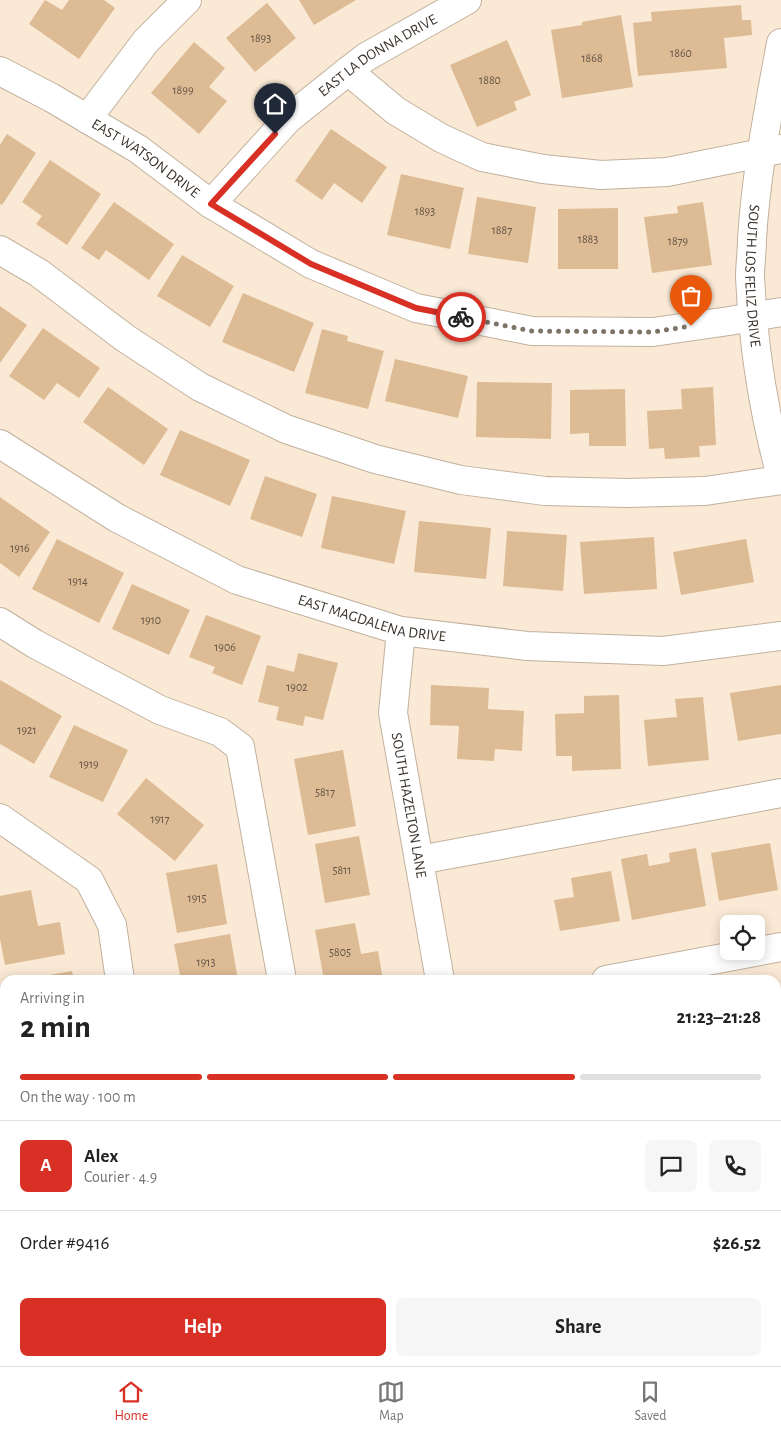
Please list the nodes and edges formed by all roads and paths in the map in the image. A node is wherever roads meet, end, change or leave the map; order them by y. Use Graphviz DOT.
graph roads {
  1 [pos="187,0"];
  2 [pos="467,0"];
  3 [pos="781,43"];
  4 [pos="0,71"];
  5 [pos="348,72"];
  6 [pos="87,119"];
  7 [pos="772,151"];
  8 [pos="211,204"];
  9 [pos="0,250"];
  10 [pos="781,312"];
  11 [pos="754,317"];
  12 [pos="0,444"];
  13 [pos="781,478"];
  14 [pos="0,622"];
  15 [pos="401,631"];
  16 [pos="781,636"];
  17 [pos="781,793"];
  18 [pos="1,820"];
  19 [pos="419,860"];
  20 [pos="781,947"];
  21 [pos="119,975"];
  22 [pos="281,975"];
  23 [pos="439,975"];
  24 [pos="633,975"];
  1 -- 6 [label="street"];
  2 -- 5 [label="street, EAST LA DONNA DRIVE"];
  3 -- 7 [label="street, SOUTH LOS FELIZ DRIVE"];
  4 -- 6 [label="street, EAST WATSON DRIVE"];
  5 -- 7 [label="street"];
  5 -- 8 [label="street, EAST LA DONNA DRIVE"];
  6 -- 8 [label="street, EAST WATSON DRIVE"];
  7 -- 11 [label="street, SOUTH LOS FELIZ DRIVE"];
  8 -- 11 [label="street, EAST WATSON DRIVE"];
  9 -- 13 [label="street"];
  10 -- 11 [label="street, EAST WATSON DRIVE"];
  11 -- 13 [label="street, SOUTH LOS FELIZ DRIVE"];
  12 -- 15 [label="street, EAST MAGDALENA DRIVE"];
  14 -- 22 [label="street"];
  15 -- 16 [label="street, EAST MAGDALENA DRIVE"];
  15 -- 19 [label="street, SOUTH HAZELTON LANE"];
  17 -- 19 [label="street"];
  18 -- 21 [label="street"];
  19 -- 23 [label="street, SOUTH HAZELTON LANE"];
  20 -- 24 [label="street"];
}
